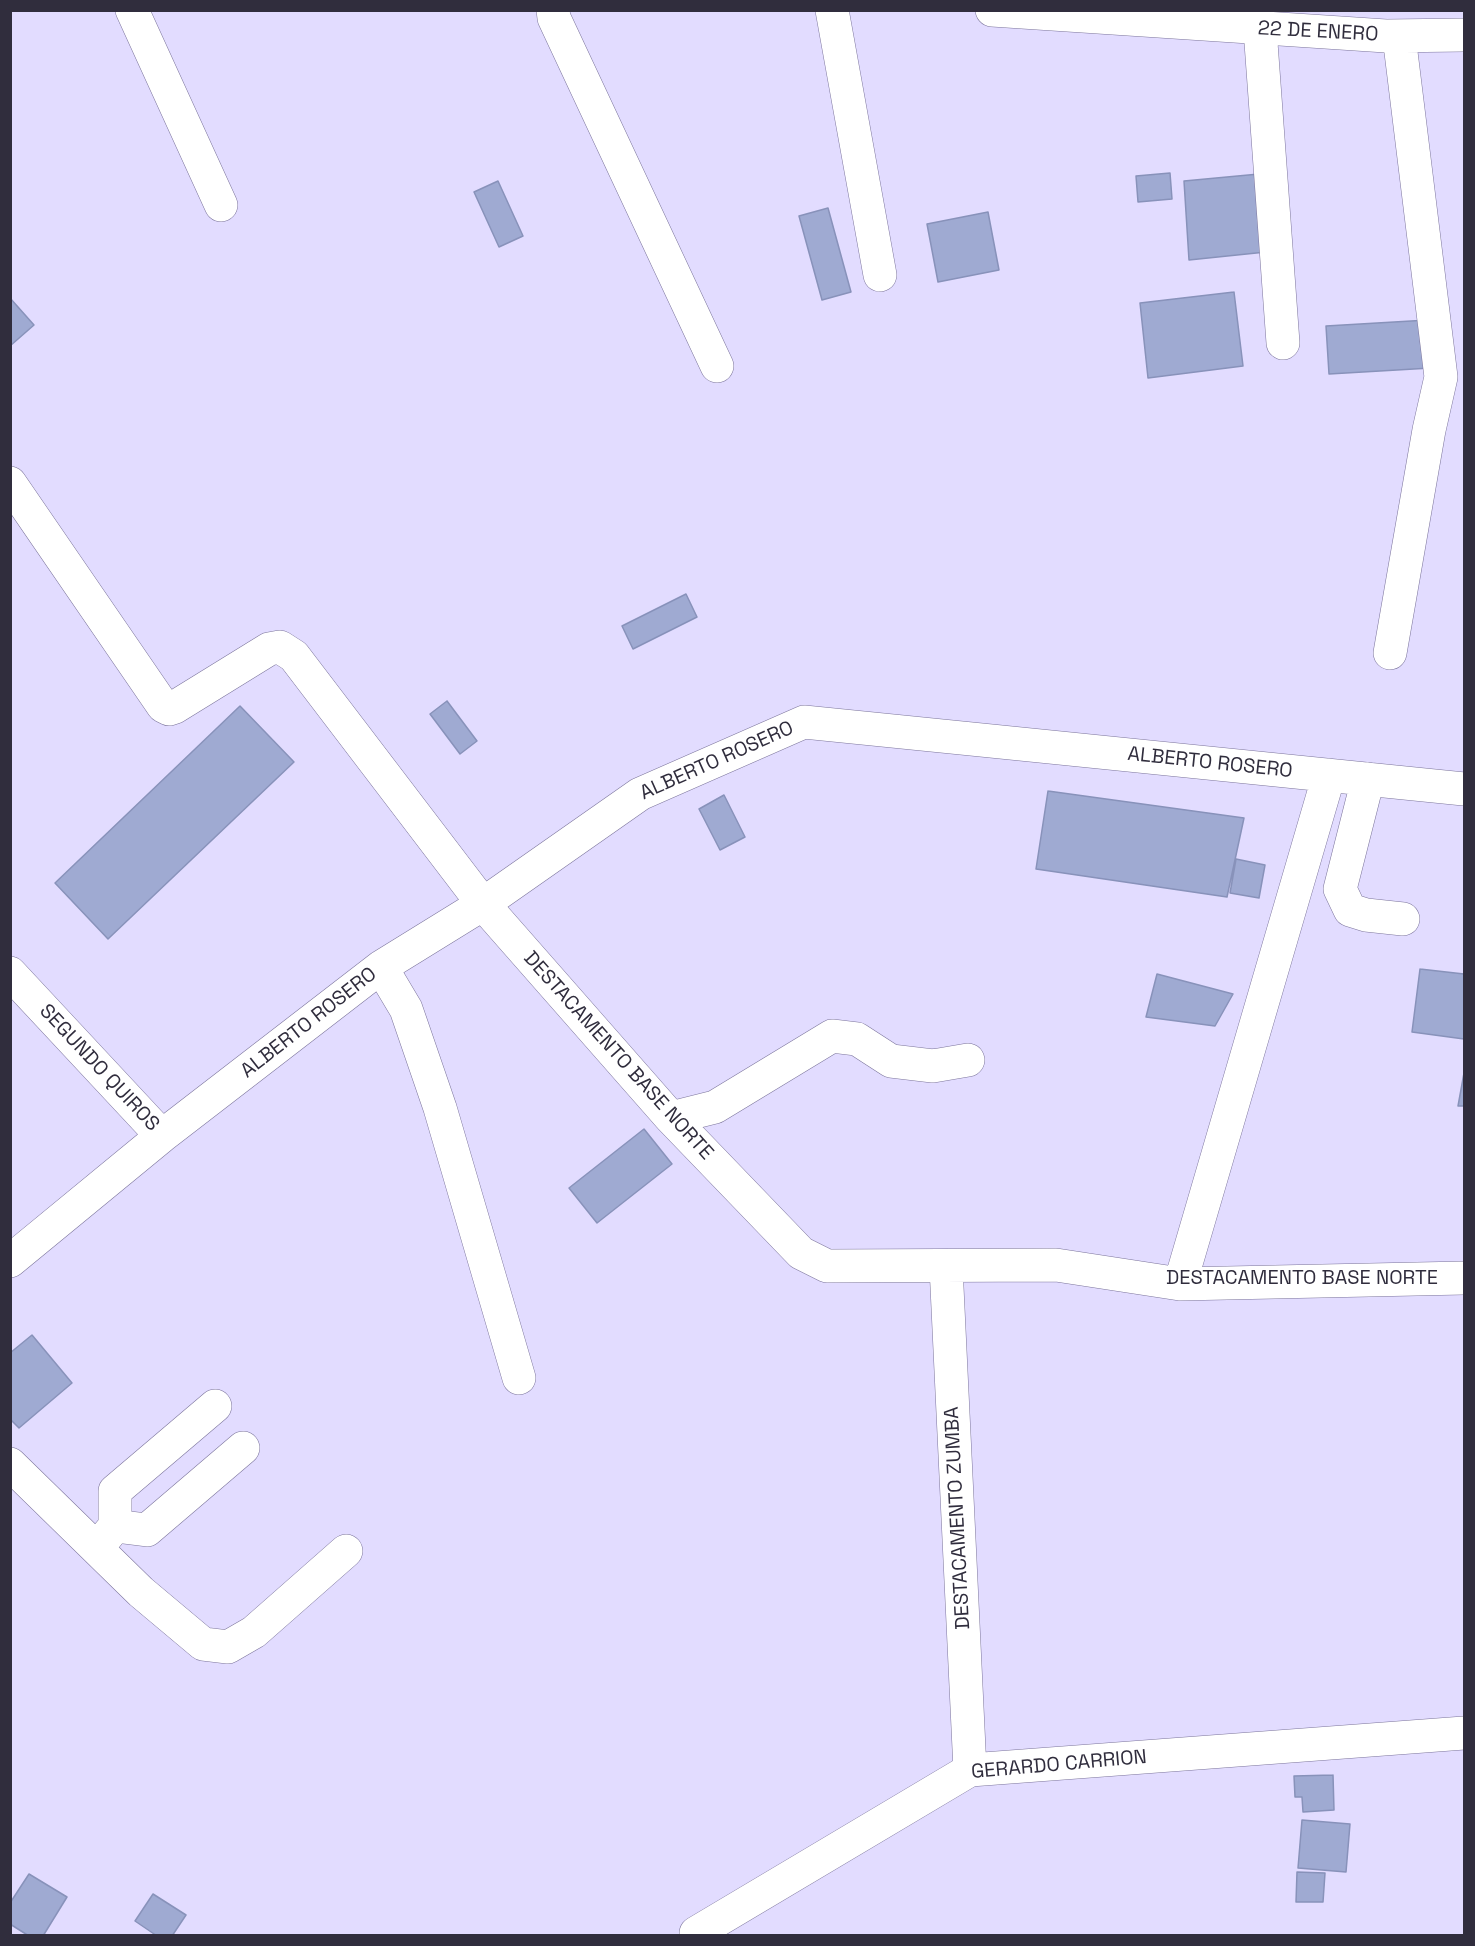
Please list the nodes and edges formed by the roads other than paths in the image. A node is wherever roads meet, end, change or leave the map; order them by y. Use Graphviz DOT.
graph roads {
  1 [pos="132,10"];
  2 [pos="553,10"];
  3 [pos="832,10"];
  4 [pos="992,10"];
  5 [pos="1315,21"];
  6 [pos="1260,29"];
  7 [pos="1464,35"];
  8 [pos="1399,36"];
  9 [pos="221,205"];
  10 [pos="880,275"];
  11 [pos="1283,343"];
  12 [pos="717,366"];
  13 [pos="10,483"];
  14 [pos="1390,653"];
  15 [pos="1329,775"];
  16 [pos="1368,779"];
  17 [pos="1464,789"];
  18 [pos="483,904"];
  19 [pos="1403,919"];
  20 [pos="381,967"];
  21 [pos="10,973"];
  22 [pos="968,1060"];
  23 [pos="671,1118"];
  24 [pos="162,1137"];
  25 [pos="10,1261"];
  26 [pos="946,1266"];
  27 [pos="1464,1278"];
  28 [pos="1180,1284"];
  29 [pos="519,1378"];
  30 [pos="215,1406"];
  31 [pos="243,1448"];
  32 [pos="10,1464"];
  33 [pos="106,1537"];
  34 [pos="346,1551"];
  35 [pos="1464,1733"];
  36 [pos="970,1770"];
  37 [pos="696,1933"];
  1 -- 9 [label="street"];
  2 -- 12 [label="street"];
  3 -- 10 [label="street"];
  4 -- 6 [label="street, 22 DE ENERO"];
  5 -- 6 [label="street, 22 DE ENERO"];
  5 -- 8 [label="street, 22 DE ENERO"];
  6 -- 11 [label="street"];
  7 -- 8 [label="street, 22 DE ENERO"];
  8 -- 14 [label="street"];
  13 -- 18 [label="street, DESTACAMENTO BASE NORTE"];
  15 -- 16 [label="street, ALBERTO ROSERO"];
  15 -- 18 [label="street, ALBERTO ROSERO"];
  15 -- 28 [label="street"];
  16 -- 17 [label="street, ALBERTO ROSERO"];
  16 -- 19 [label="street"];
  18 -- 20 [label="street, ALBERTO ROSERO"];
  18 -- 23 [label="street, DESTACAMENTO BASE NORTE"];
  20 -- 24 [label="street, ALBERTO ROSERO"];
  20 -- 29 [label="street"];
  21 -- 24 [label="street, SEGUNDO QUIROS"];
  22 -- 23 [label="street"];
  23 -- 26 [label="street, DESTACAMENTO BASE NORTE"];
  24 -- 25 [label="street, ALBERTO ROSERO"];
  26 -- 28 [label="street, DESTACAMENTO BASE NORTE"];
  26 -- 36 [label="street, DESTACAMENTO ZUMBA"];
  27 -- 28 [label="street, DESTACAMENTO BASE NORTE"];
  30 -- 33 [label="street"];
  31 -- 33 [label="street"];
  32 -- 33 [label="street"];
  33 -- 34 [label="street"];
  35 -- 36 [label="street, GERARDO CARRION"];
  36 -- 37 [label="street, GERARDO CARRION"];
}
